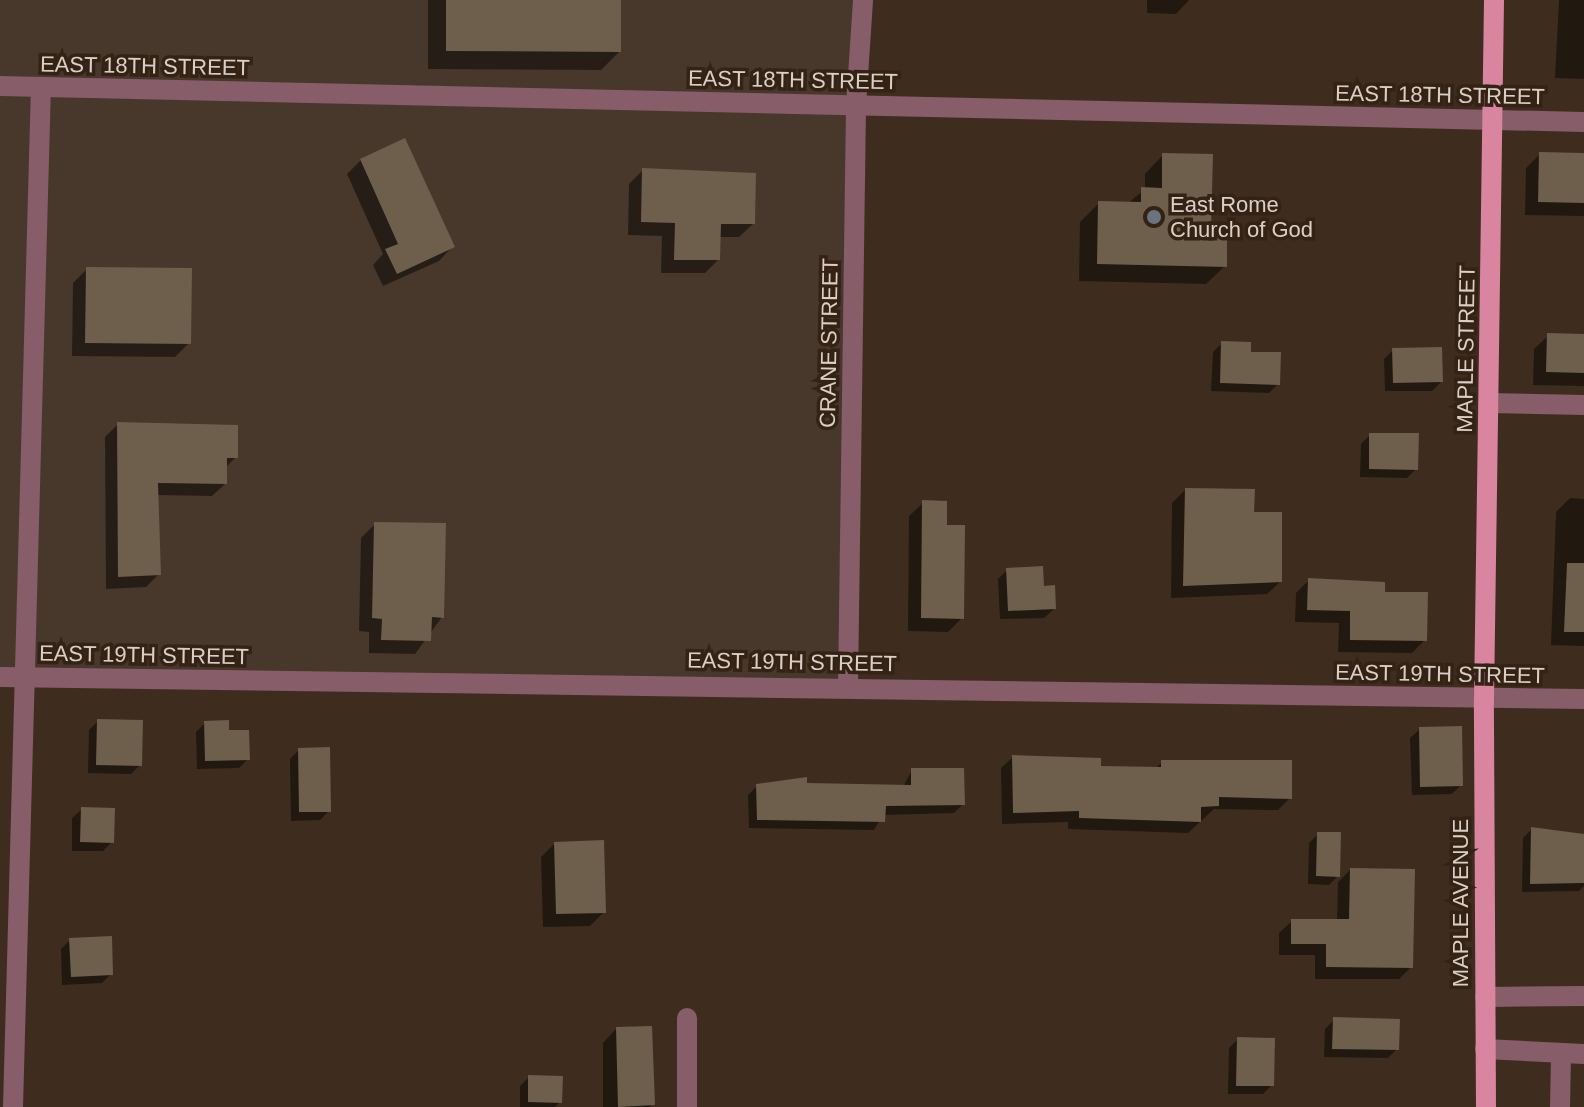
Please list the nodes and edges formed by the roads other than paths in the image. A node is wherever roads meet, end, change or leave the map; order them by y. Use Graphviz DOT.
graph roads {
  1 [pos="863,0"];
  2 [pos="1494,0"];
  3 [pos="0,86"];
  4 [pos="41,87"];
  5 [pos="856,106"];
  6 [pos="1492,120"];
  7 [pos="1584,122"];
  8 [pos="1489,403"];
  9 [pos="1584,405"];
  10 [pos="0,677"];
  11 [pos="28,677"];
  12 [pos="848,687"];
  13 [pos="1484,699"];
  14 [pos="1584,699"];
  15 [pos="1584,996"];
  16 [pos="1485,997"];
  17 [pos="687,1018"];
  18 [pos="1485,1049"];
  19 [pos="1561,1053"];
  20 [pos="1584,1054"];
  21 [pos="13,1107"];
  22 [pos="687,1107"];
  23 [pos="1486,1107"];
  24 [pos="1560,1107"];
  1 -- 5 [label="street, CRANE STREET"];
  2 -- 6 [label="main road, MAPLE STREET"];
  3 -- 4 [label="street, EAST 18TH STREET"];
  4 -- 5 [label="street, EAST 18TH STREET"];
  4 -- 11 [label="street"];
  5 -- 6 [label="street, EAST 18TH STREET"];
  5 -- 12 [label="street, CRANE STREET"];
  6 -- 7 [label="street, EAST 18TH STREET"];
  6 -- 8 [label="main road, MAPLE STREET"];
  8 -- 9 [label="street"];
  8 -- 13 [label="main road, MAPLE STREET"];
  10 -- 11 [label="street, EAST 19TH STREET"];
  11 -- 12 [label="street, EAST 19TH STREET"];
  11 -- 21 [label="street"];
  12 -- 13 [label="street, EAST 19TH STREET"];
  13 -- 14 [label="street, EAST 19TH STREET"];
  13 -- 16 [label="main road, MAPLE AVENUE"];
  15 -- 16 [label="street"];
  16 -- 18 [label="main road, MAPLE AVENUE"];
  17 -- 22 [label="street"];
  18 -- 19 [label="street"];
  18 -- 23 [label="main road, MAPLE AVENUE"];
  19 -- 20 [label="street"];
  19 -- 24 [label="street"];
}
